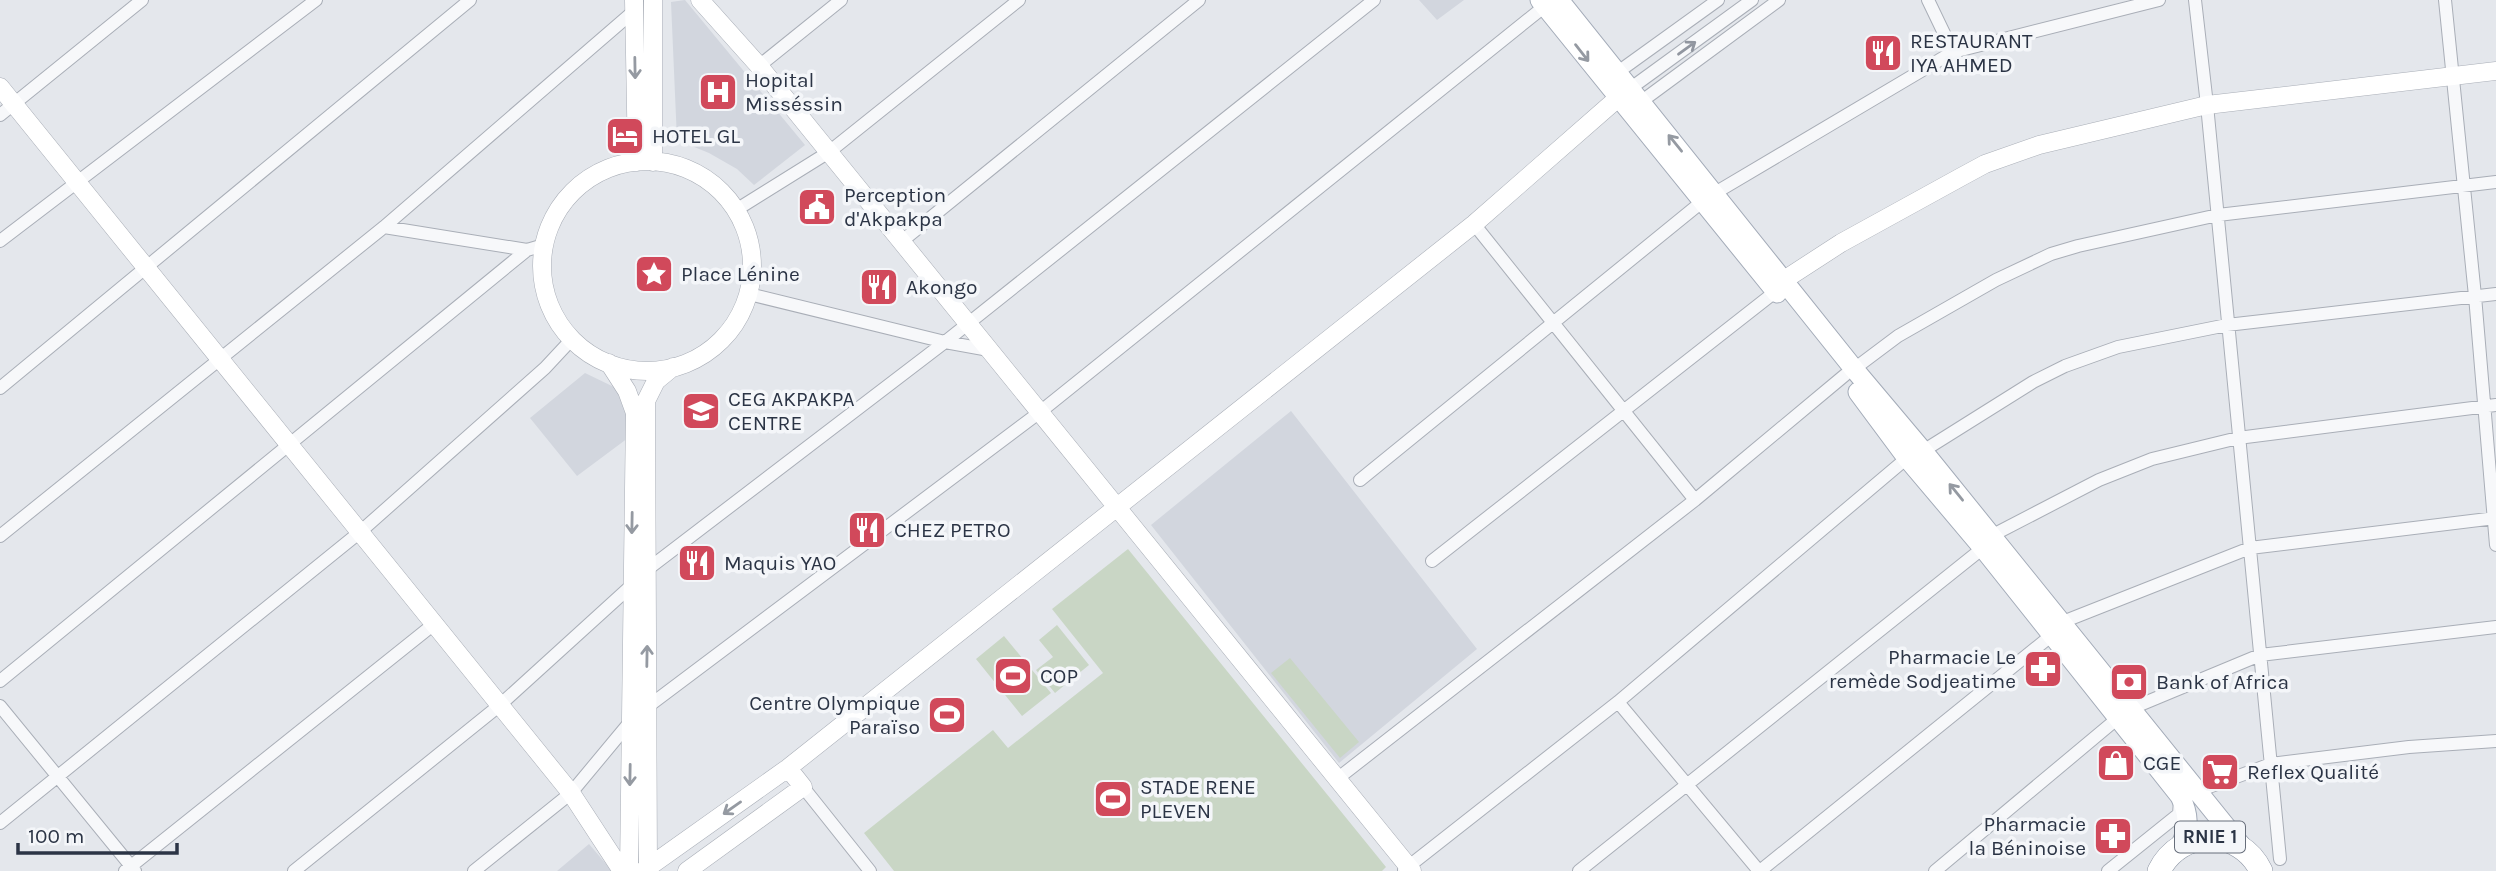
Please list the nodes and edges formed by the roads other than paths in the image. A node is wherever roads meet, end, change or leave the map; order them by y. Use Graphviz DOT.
graph roads {
  1 [pos="142,0"];
  2 [pos="316,0"];
  3 [pos="470,0"];
  4 [pos="653,0"];
  5 [pos="700,0"];
  6 [pos="841,0"];
  7 [pos="1019,0"];
  8 [pos="1199,0"];
  9 [pos="1374,0"];
  10 [pos="1717,0"];
  11 [pos="1752,0"];
  12 [pos="1779,0"];
  13 [pos="1928,0"];
  14 [pos="2159,0"];
  15 [pos="2195,0"];
  16 [pos="2445,0"];
  17 [pos="1548,2"];
  18 [pos="634,5"];
  19 [pos="1953,52"];
  20 [pos="759,66"];
  21 [pos="2496,71"];
  22 [pos="1618,72"];
  23 [pos="2452,76"];
  24 [pos="0,87"];
  25 [pos="1630,96"];
  26 [pos="2207,105"];
  27 [pos="7,109"];
  28 [pos="828,152"];
  29 [pos="645,162"];
  30 [pos="2496,181"];
  31 [pos="78,183"];
  32 [pos="2463,184"];
  33 [pos="1709,197"];
  34 [pos="736,210"];
  35 [pos="2218,215"];
  36 [pos="1474,224"];
  37 [pos="384,227"];
  38 [pos="0,241"];
  39 [pos="902,241"];
  40 [pos="535,247"];
  41 [pos="147,268"];
  42 [pos="1780,286"];
  43 [pos="749,294"];
  44 [pos="2496,294"];
  45 [pos="2475,296"];
  46 [pos="1553,322"];
  47 [pos="968,324"];
  48 [pos="2227,325"];
  49 [pos="572,339"];
  50 [pos="945,342"];
  51 [pos="989,350"];
  52 [pos="220,359"];
  53 [pos="609,363"];
  54 [pos="673,368"];
  55 [pos="1850,372"];
  56 [pos="0,388"];
  57 [pos="2490,405"];
  58 [pos="1624,411"];
  59 [pos="1040,412"];
  60 [pos="2238,438"];
  61 [pos="289,445"];
  62 [pos="1915,454"];
  63 [pos="1360,480"];
  64 [pos="1695,499"];
  65 [pos="1117,507"];
  66 [pos="2495,518"];
  67 [pos="359,532"];
  68 [pos="0,536"];
  69 [pos="1987,542"];
  70 [pos="2496,545"];
  71 [pos="2250,548"];
  72 [pos="1432,561"];
  73 [pos="648,569"];
  74 [pos="631,586"];
  75 [pos="434,624"];
  76 [pos="2496,627"];
  77 [pos="2056,629"];
  78 [pos="2260,655"];
  79 [pos="0,681"];
  80 [pos="1618,702"];
  81 [pos="500,705"];
  82 [pos="0,706"];
  83 [pos="646,708"];
  84 [pos="2124,713"];
  85 [pos="630,722"];
  86 [pos="2496,741"];
  87 [pos="2271,764"];
  88 [pos="788,768"];
  89 [pos="58,776"];
  90 [pos="1337,779"];
  91 [pos="1687,785"];
  92 [pos="803,787"];
  93 [pos="571,793"];
  94 [pos="2189,793"];
  95 [pos="0,823"];
  96 [pos="2180,846"];
  97 [pos="2262,861"];
  98 [pos="130,869"];
  99 [pos="1407,869"];
  100 [pos="646,870"];
  101 [pos="294,871"];
  102 [pos="474,871"];
  103 [pos="622,871"];
  104 [pos="629,871"];
  105 [pos="687,871"];
  106 [pos="870,871"];
  107 [pos="1579,871"];
  108 [pos="1759,871"];
  109 [pos="1935,871"];
  110 [pos="2108,871"];
  111 [pos="2159,871"];
  1 -- 27 [label="street"];
  2 -- 31 [label="street"];
  3 -- 41 [label="street"];
  4 -- 29 [label="street"];
  5 -- 20 [label="street"];
  6 -- 20 [label="street"];
  7 -- 28 [label="street"];
  8 -- 39 [label="street"];
  9 -- 47 [label="street"];
  10 -- 22 [label="street"];
  25 -- 11 [label="street, one-way"];
  12 -- 25 [label="street"];
  13 -- 19 [label="street"];
  14 -- 19 [label="street"];
  15 -- 26 [label="street"];
  16 -- 23 [label="street"];
  17 -- 22 [label="main road"];
  17 -- 25 [label="main road, one-way"];
  17 -- 59 [label="street"];
  18 -- 29 [label="street, one-way"];
  18 -- 37 [label="street"];
  19 -- 33 [label="street"];
  20 -- 28 [label="street"];
  21 -- 23 [label="street"];
  22 -- 25 [label="main road"];
  23 -- 26 [label="street"];
  23 -- 32 [label="street"];
  24 -- 27 [label="street"];
  25 -- 33 [label="main road"];
  25 -- 36 [label="street"];
  26 -- 35 [label="street"];
  26 -- 42 [label="street"];
  27 -- 31 [label="street"];
  28 -- 34 [label="street"];
  28 -- 39 [label="street"];
  29 -- 34 [label="street"];
  29 -- 40 [label="street"];
  30 -- 32 [label="street"];
  31 -- 38 [label="street"];
  31 -- 41 [label="street"];
  32 -- 35 [label="street"];
  32 -- 45 [label="street"];
  33 -- 42 [label="main road"];
  33 -- 46 [label="street"];
  34 -- 43 [label="street"];
  35 -- 48 [label="street"];
  35 -- 55 [label="street"];
  36 -- 46 [label="street"];
  36 -- 65 [label="street"];
  37 -- 40 [label="street"];
  37 -- 52 [label="street"];
  39 -- 47 [label="street"];
  40 -- 49 [label="street"];
  40 -- 61 [label="street"];
  41 -- 52 [label="street"];
  41 -- 56 [label="street"];
  42 -- 55 [label="main road"];
  42 -- 58 [label="street"];
  43 -- 50 [label="street"];
  43 -- 54 [label="street"];
  44 -- 45 [label="street"];
  45 -- 48 [label="street"];
  45 -- 57 [label="street"];
  46 -- 58 [label="street"];
  46 -- 63 [label="street"];
  47 -- 50 [label="street"];
  47 -- 51 [label="street"];
  48 -- 60 [label="street"];
  48 -- 62 [label="street"];
  49 -- 53 [label="street"];
  49 -- 67 [label="street"];
  50 -- 51 [label="street"];
  50 -- 73 [label="street"];
  51 -- 59 [label="street"];
  52 -- 61 [label="street"];
  52 -- 68 [label="street"];
  53 -- 54 [label="street"];
  53 -- 74 [label="street, one-way"];
  54 -- 73 [label="street"];
  55 -- 62 [label="main road"];
  55 -- 64 [label="street"];
  57 -- 60 [label="street"];
  57 -- 66 [label="street"];
  58 -- 64 [label="street"];
  58 -- 72 [label="street"];
  59 -- 65 [label="street"];
  59 -- 83 [label="street"];
  60 -- 69 [label="street"];
  60 -- 71 [label="street"];
  61 -- 67 [label="street"];
  61 -- 79 [label="street"];
  62 -- 69 [label="main road"];
  62 -- 80 [label="street"];
  64 -- 90 [label="street"];
  65 -- 88 [label="street"];
  65 -- 90 [label="street"];
  66 -- 70 [label="street"];
  66 -- 71 [label="street"];
  67 -- 75 [label="street"];
  67 -- 89 [label="street"];
  69 -- 77 [label="main road"];
  69 -- 91 [label="street"];
  71 -- 77 [label="street"];
  71 -- 78 [label="street"];
  83 -- 73 [label="street, one-way"];
  74 -- 81 [label="street"];
  74 -- 85 [label="street"];
  75 -- 81 [label="street"];
  75 -- 98 [label="street"];
  76 -- 78 [label="street"];
  77 -- 84 [label="main road"];
  77 -- 108 [label="street"];
  78 -- 84 [label="street"];
  78 -- 87 [label="street"];
  80 -- 91 [label="street"];
  80 -- 99 [label="street"];
  81 -- 93 [label="street"];
  81 -- 101 [label="street"];
  82 -- 89 [label="street"];
  83 -- 100 [label="street"];
  84 -- 94 [label="main road"];
  84 -- 109 [label="street"];
  85 -- 93 [label="street"];
  85 -- 104 [label="street, one-way"];
  86 -- 87 [label="street"];
  87 -- 94 [label="street"];
  87 -- 97 [label="street"];
  88 -- 92 [label="street"];
  88 -- 100 [label="street, one-way"];
  89 -- 95 [label="street"];
  89 -- 98 [label="street"];
  90 -- 99 [label="street"];
  91 -- 107 [label="street"];
  91 -- 108 [label="street"];
  92 -- 105 [label="street"];
  92 -- 106 [label="street"];
  93 -- 102 [label="street"];
  93 -- 103 [label="street"];
  94 -- 96 [label="main road"];
  94 -- 97 [label="main road"];
  94 -- 110 [label="street"];
  96 -- 97 [label="highway, RNIE 1"];
  96 -- 111 [label="highway, RNIE 1"];
}
